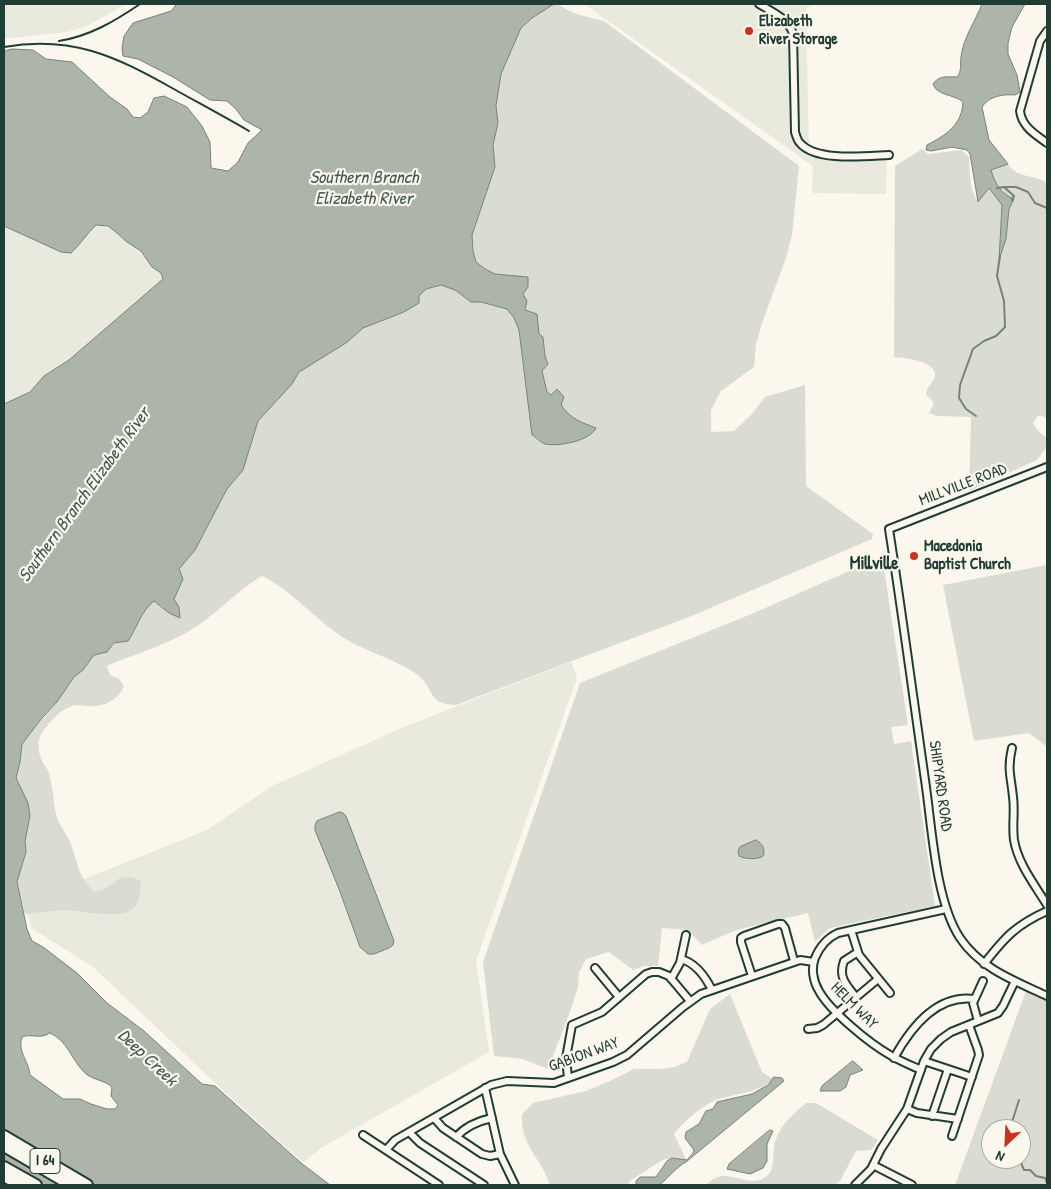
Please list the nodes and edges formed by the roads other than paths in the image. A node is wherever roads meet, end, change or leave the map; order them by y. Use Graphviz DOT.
graph roads {
  1 [pos="759,4"];
  2 [pos="1047,32"];
  3 [pos="1047,143"];
  4 [pos="889,155"];
  5 [pos="1047,467"];
  6 [pos="889,529"];
  7 [pos="1012,748"];
  8 [pos="1047,905"];
  9 [pos="946,909"];
  10 [pos="1047,911"];
  11 [pos="851,930"];
  12 [pos="686,935"];
  13 [pos="858,952"];
  14 [pos="681,959"];
  15 [pos="794,962"];
  16 [pos="814,962"];
  17 [pos="984,964"];
  18 [pos="595,968"];
  19 [pos="752,976"];
  20 [pos="671,978"];
  21 [pos="878,979"];
  22 [pos="983,981"];
  23 [pos="1015,981"];
  24 [pos="712,990"];
  25 [pos="890,993"];
  26 [pos="1047,996"];
  27 [pos="619,997"];
  28 [pos="856,997"];
  29 [pos="974,999"];
  30 [pos="690,1001"];
  31 [pos="838,1012"];
  32 [pos="978,1021"];
  33 [pos="969,1024"];
  34 [pos="808,1029"];
  35 [pos="894,1058"];
  36 [pos="924,1061"];
  37 [pos="948,1069"];
  38 [pos="921,1070"];
  39 [pos="972,1076"];
  40 [pos="568,1078"];
  41 [pos="485,1088"];
  42 [pos="907,1109"];
  43 [pos="932,1116"];
  44 [pos="434,1118"];
  45 [pos="492,1118"];
  46 [pos="958,1119"];
  47 [pos="409,1132"];
  48 [pos="363,1134"];
  49 [pos="4,1136"];
  50 [pos="952,1136"];
  51 [pos="456,1138"];
  52 [pos="4,1146"];
  53 [pos="386,1150"];
  54 [pos="500,1154"];
  55 [pos="873,1165"];
  56 [pos="4,1167"];
  57 [pos="4,1176"];
  58 [pos="20,1185"];
  59 [pos="36,1185"];
  60 [pos="71,1185"];
  61 [pos="87,1185"];
  62 [pos="439,1185"];
  63 [pos="484,1185"];
  64 [pos="515,1185"];
  65 [pos="855,1185"];
  66 [pos="912,1185"];
  1 -- 4 [label="street"];
  2 -- 3 [label="street"];
  5 -- 6 [label="street, MILLVILLE ROAD"];
  6 -- 9 [label="street, SHIPYARD ROAD"];
  7 -- 8 [label="street"];
  9 -- 11 [label="street"];
  9 -- 17 [label="street, SHIPYARD ROAD"];
  10 -- 17 [label="street"];
  11 -- 13 [label="street"];
  11 -- 16 [label="street"];
  12 -- 14 [label="street"];
  13 -- 21 [label="street"];
  13 -- 28 [label="street"];
  14 -- 20 [label="street"];
  14 -- 24 [label="street"];
  15 -- 16 [label="street, GABION WAY"];
  15 -- 19 [label="street, GABION WAY"];
  15 -- 19 [label="street"];
  16 -- 31 [label="street, HELM WAY"];
  17 -- 23 [label="street, SHIPYARD ROAD"];
  18 -- 27 [label="street"];
  19 -- 24 [label="street, GABION WAY"];
  20 -- 27 [label="street"];
  20 -- 30 [label="street"];
  21 -- 25 [label="street"];
  21 -- 28 [label="street"];
  22 -- 29 [label="street"];
  23 -- 26 [label="street, SHIPYARD ROAD"];
  23 -- 32 [label="street"];
  24 -- 30 [label="street, GABION WAY"];
  27 -- 40 [label="street"];
  28 -- 31 [label="street"];
  29 -- 32 [label="street"];
  29 -- 35 [label="street"];
  30 -- 40 [label="street, GABION WAY"];
  31 -- 34 [label="street"];
  31 -- 35 [label="street, HELM WAY"];
  32 -- 33 [label="street"];
  33 -- 36 [label="street"];
  33 -- 39 [label="street"];
  35 -- 38 [label="street, HELM WAY"];
  36 -- 37 [label="street"];
  36 -- 38 [label="street"];
  37 -- 39 [label="street"];
  37 -- 43 [label="street"];
  38 -- 42 [label="street"];
  39 -- 46 [label="street"];
  40 -- 41 [label="street, GABION WAY"];
  41 -- 44 [label="street, GABION WAY"];
  41 -- 45 [label="street"];
  42 -- 43 [label="street"];
  42 -- 55 [label="street"];
  43 -- 46 [label="street"];
  44 -- 47 [label="street, GABION WAY"];
  44 -- 51 [label="street"];
  45 -- 51 [label="street"];
  45 -- 54 [label="street"];
  46 -- 50 [label="street"];
  47 -- 53 [label="street, GABION WAY"];
  47 -- 63 [label="street"];
  48 -- 53 [label="street"];
  49 -- 61 [label="highway, I 64"];
  51 -- 54 [label="street"];
  52 -- 60 [label="highway"];
  53 -- 62 [label="street"];
  54 -- 64 [label="street"];
  55 -- 65 [label="street"];
  55 -- 66 [label="street"];
  56 -- 59 [label="highway"];
  57 -- 58 [label="highway, I 64"];
}
